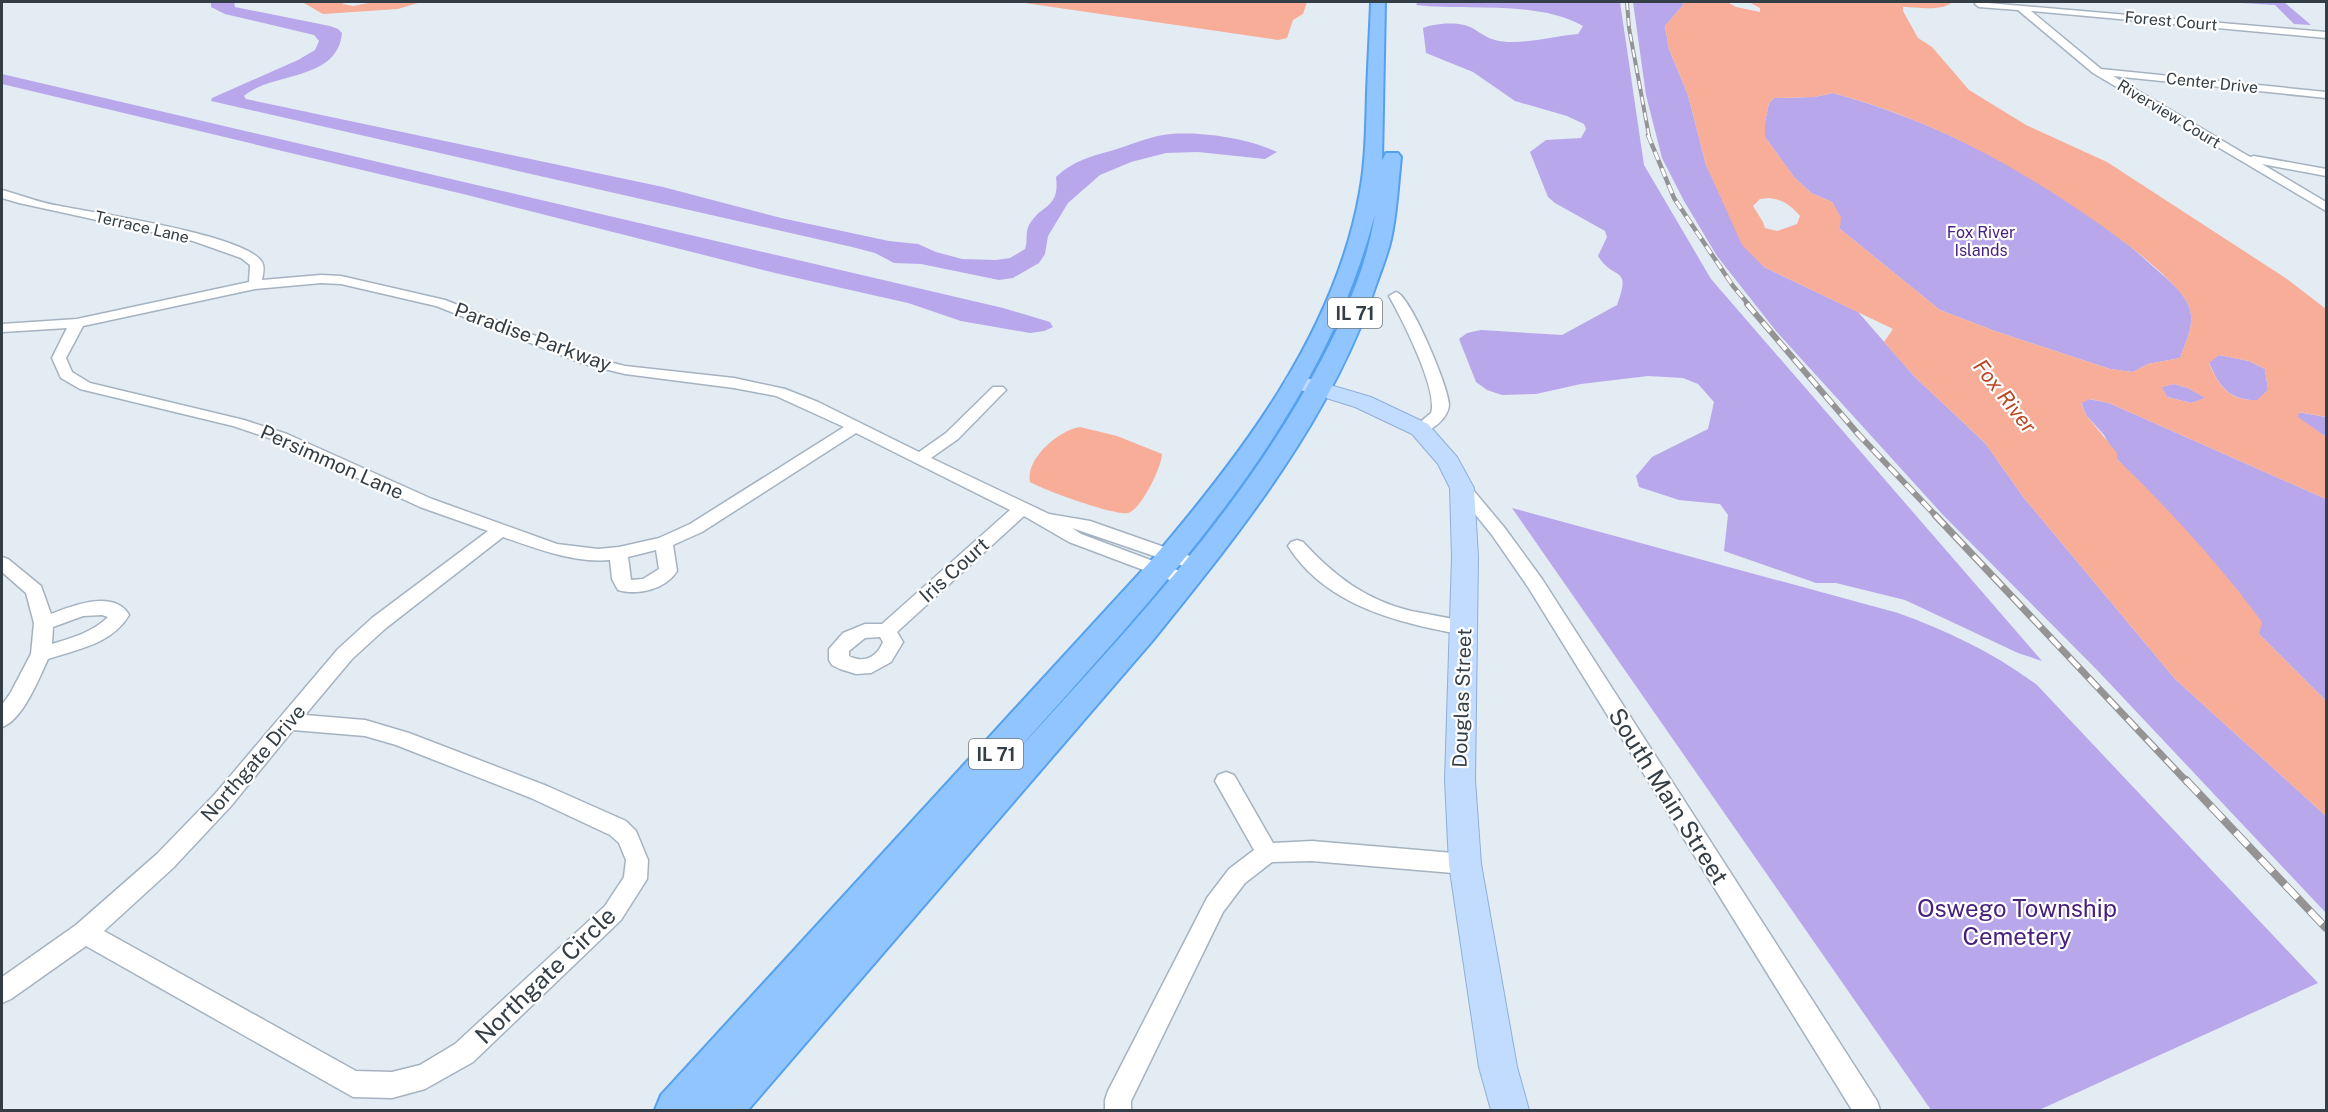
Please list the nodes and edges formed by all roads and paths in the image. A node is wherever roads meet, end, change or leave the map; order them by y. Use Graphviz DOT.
graph roads {
  1 [pos="1378,2"];
  2 [pos="1393,2"];
  3 [pos="1979,4"];
  4 [pos="2021,8"];
  5 [pos="2326,35"];
  6 [pos="2097,71"];
  7 [pos="2326,95"];
  8 [pos="2240,156"];
  9 [pos="2326,172"];
  10 [pos="2,194"];
  11 [pos="2326,207"];
  12 [pos="255,285"];
  13 [pos="1396,296"];
  14 [pos="77,323"];
  15 [pos="2,328"];
  16 [pos="1308,384"];
  17 [pos="998,390"];
  18 [pos="854,427"];
  19 [pos="1420,429"];
  20 [pos="919,459"];
  21 [pos="1462,488"];
  22 [pos="1022,509"];
  23 [pos="501,530"];
  24 [pos="664,542"];
  25 [pos="1297,546"];
  26 [pos="619,554"];
  27 [pos="2,563"];
  28 [pos="1179,568"];
  29 [pos="44,623"];
  30 [pos="1464,628"];
  31 [pos="886,630"];
  32 [pos="40,654"];
  33 [pos="2,719"];
  34 [pos="289,722"];
  35 [pos="1226,781"];
  36 [pos="1267,853"];
  37 [pos="1465,864"];
  38 [pos="86,933"];
  39 [pos="2,991"];
  40 [pos="676,1110"];
  41 [pos="720,1110"];
  42 [pos="1119,1110"];
  43 [pos="1510,1110"];
  44 [pos="1867,1110"];
  1 -- 16 [label="main road, IL 71"];
  2 -- 16 [label="main road, IL 71"];
  3 -- 4 [label="street, Forest Court"];
  4 -- 5 [label="street, Forest Court"];
  4 -- 6 [label="street, Riverview Court"];
  6 -- 7 [label="street, Center Drive"];
  6 -- 8 [label="street, Riverview Court"];
  8 -- 9 [label="street"];
  8 -- 11 [label="street, Riverview Court"];
  10 -- 12 [label="street, Terrace Lane"];
  12 -- 14 [label="street, Paradise Parkway"];
  12 -- 18 [label="street, Paradise Parkway"];
  13 -- 19 [label="street"];
  14 -- 15 [label="street, Paradise Parkway"];
  14 -- 23 [label="street, Persimmon Lane"];
  16 -- 19 [label="street, Douglas Street"];
  16 -- 28 [label="main road, IL 71"];
  17 -- 20 [label="street"];
  18 -- 20 [label="street, Paradise Parkway"];
  18 -- 24 [label="street, Persimmon Lane"];
  19 -- 21 [label="street, Douglas Street"];
  20 -- 22 [label="street, Paradise Parkway"];
  21 -- 30 [label="street, Douglas Street"];
  21 -- 44 [label="street, South Main Street"];
  22 -- 28 [label="street, Paradise Parkway"];
  22 -- 31 [label="street, Iris Court"];
  23 -- 26 [label="street, Persimmon Lane"];
  23 -- 34 [label="street, Northgate Drive"];
  24 -- 26 [label="street, Persimmon Lane"];
  24 -- 26 [label="street"];
  25 -- 30 [label="street"];
  27 -- 29 [label="street"];
  28 -- 40 [label="main road, IL 71"];
  28 -- 41 [label="main road, IL 71"];
  29 -- 32 [label="street"];
  29 -- 32 [label="street"];
  30 -- 37 [label="street, Douglas Street"];
  32 -- 33 [label="street"];
  34 -- 38 [label="street, Northgate Drive"];
  34 -- 38 [label="street, Northgate Circle"];
  35 -- 36 [label="street"];
  36 -- 37 [label="street"];
  36 -- 42 [label="street"];
  37 -- 43 [label="street, Douglas Street"];
  38 -- 39 [label="street, Northgate Drive"];
}
